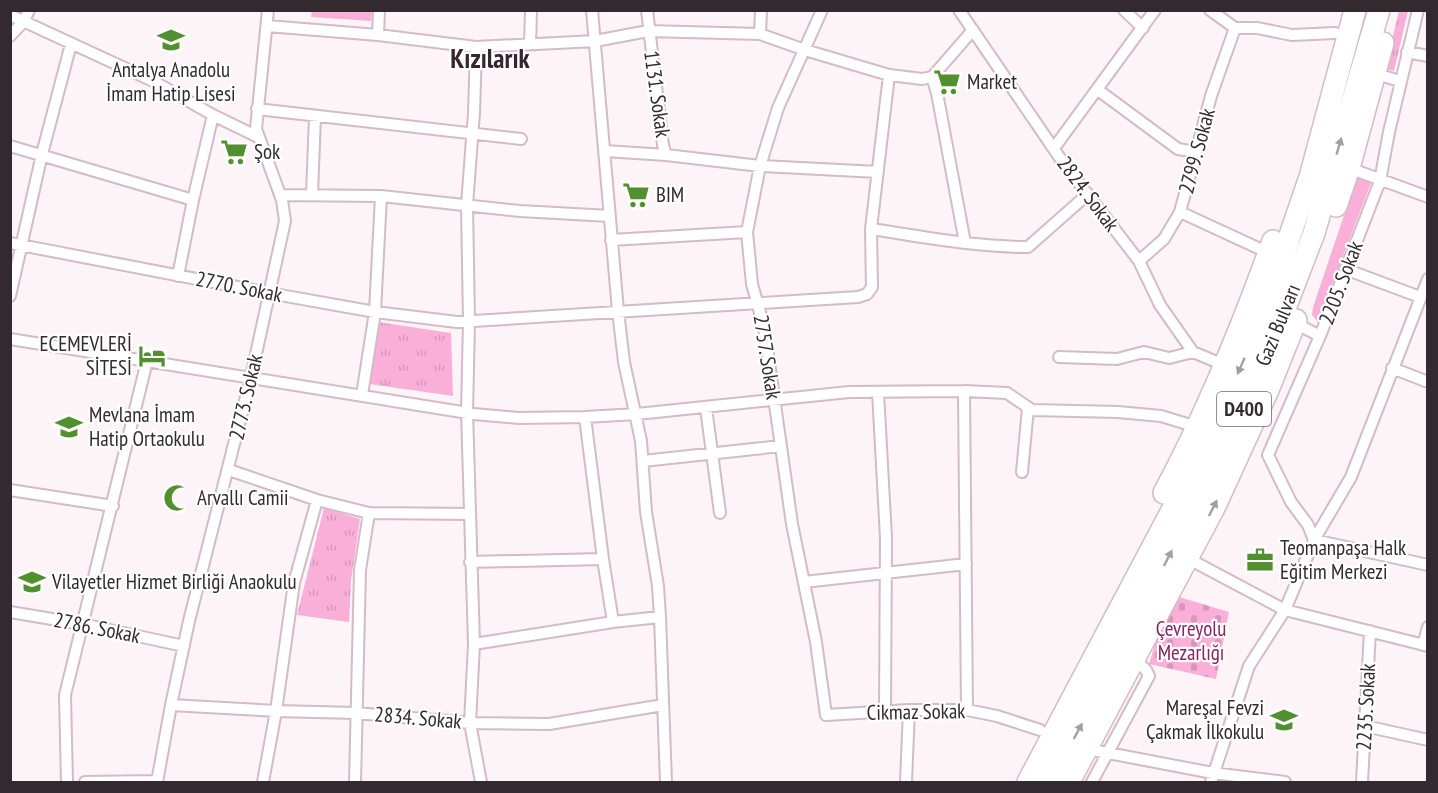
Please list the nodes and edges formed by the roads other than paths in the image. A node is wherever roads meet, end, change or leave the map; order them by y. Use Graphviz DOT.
graph roads {
  1 [pos="268,10"];
  2 [pos="380,10"];
  3 [pos="531,10"];
  4 [pos="592,10"];
  5 [pos="647,10"];
  6 [pos="761,10"];
  7 [pos="822,10"];
  8 [pos="959,10"];
  9 [pos="1124,10"];
  10 [pos="1155,10"];
  11 [pos="1210,10"];
  12 [pos="1340,10"];
  13 [pos="1348,10"];
  14 [pos="1355,10"];
  15 [pos="1379,10"];
  16 [pos="1391,10"];
  17 [pos="1418,10"];
  18 [pos="10,15"];
  19 [pos="26,16"];
  20 [pos="267,26"];
  21 [pos="1143,28"];
  22 [pos="1235,28"];
  23 [pos="973,30"];
  24 [pos="648,32"];
  25 [pos="1335,33"];
  26 [pos="760,34"];
  27 [pos="378,35"];
  28 [pos="10,36"];
  29 [pos="595,41"];
  30 [pos="71,44"];
  31 [pos="530,44"];
  32 [pos="476,47"];
  33 [pos="806,50"];
  34 [pos="1407,52"];
  35 [pos="1428,56"];
  36 [pos="1376,74"];
  37 [pos="889,75"];
  38 [pos="932,77"];
  39 [pos="1400,81"];
  40 [pos="1098,90"];
  41 [pos="257,109"];
  42 [pos="213,115"];
  43 [pos="315,116"];
  44 [pos="472,134"];
  45 [pos="258,137"];
  46 [pos="521,139"];
  47 [pos="10,146"];
  48 [pos="1054,148"];
  49 [pos="605,151"];
  50 [pos="1196,152"];
  51 [pos="42,154"];
  52 [pos="666,154"];
  53 [pos="759,166"];
  54 [pos="1349,168"];
  55 [pos="878,172"];
  56 [pos="1380,181"];
  57 [pos="1088,194"];
  58 [pos="280,195"];
  59 [pos="312,195"];
  60 [pos="381,196"];
  61 [pos="1428,197"];
  62 [pos="193,200"];
  63 [pos="467,205"];
  64 [pos="1180,213"];
  65 [pos="610,216"];
  66 [pos="872,229"];
  67 [pos="747,232"];
  68 [pos="611,240"];
  69 [pos="10,243"];
  70 [pos="965,243"];
  71 [pos="22,246"];
  72 [pos="1269,254"];
  73 [pos="1138,261"];
  74 [pos="1345,269"];
  75 [pos="178,276"];
  76 [pos="1428,279"];
  77 [pos="269,293"];
  78 [pos="10,296"];
  79 [pos="1420,297"];
  80 [pos="758,304"];
  81 [pos="618,311"];
  82 [pos="375,312"];
  83 [pos="469,322"];
  84 [pos="1295,323"];
  85 [pos="1320,336"];
  86 [pos="10,339"];
  87 [pos="1193,352"];
  88 [pos="1059,357"];
  89 [pos="147,361"];
  90 [pos="1224,365"];
  91 [pos="1392,368"];
  92 [pos="251,377"];
  93 [pos="1428,382"];
  94 [pos="964,391"];
  95 [pos="878,392"];
  96 [pos="362,395"];
  97 [pos="774,401"];
  98 [pos="705,408"];
  99 [pos="1028,408"];
  100 [pos="467,412"];
  101 [pos="636,414"];
  102 [pos="585,417"];
  103 [pos="1197,427"];
  104 [pos="781,446"];
  105 [pos="711,454"];
  106 [pos="643,461"];
  107 [pos="229,470"];
  108 [pos="1022,472"];
  109 [pos="10,490"];
  110 [pos="317,500"];
  111 [pos="113,506"];
  112 [pos="369,513"];
  113 [pos="720,513"];
  114 [pos="470,514"];
  115 [pos="1314,540"];
  116 [pos="1186,558"];
  117 [pos="603,559"];
  118 [pos="470,562"];
  119 [pos="966,564"];
  120 [pos="1428,565"];
  121 [pos="886,573"];
  122 [pos="804,582"];
  123 [pos="1284,610"];
  124 [pos="10,612"];
  125 [pos="660,617"];
  126 [pos="613,622"];
  127 [pos="81,624"];
  128 [pos="1428,627"];
  129 [pos="1370,631"];
  130 [pos="474,644"];
  131 [pos="184,646"];
  132 [pos="1425,646"];
  133 [pos="1134,658"];
  134 [pos="171,705"];
  135 [pos="663,705"];
  136 [pos="909,710"];
  137 [pos="967,710"];
  138 [pos="276,711"];
  139 [pos="885,711"];
  140 [pos="356,713"];
  141 [pos="826,715"];
  142 [pos="470,723"];
  143 [pos="1365,726"];
  144 [pos="1040,730"];
  145 [pos="1428,740"];
  146 [pos="1087,749"];
  147 [pos="1109,753"];
  148 [pos="1212,778"];
  149 [pos="99,782"];
  150 [pos="157,782"];
  151 [pos="67,783"];
  152 [pos="85,783"];
  153 [pos="263,783"];
  154 [pos="355,783"];
  155 [pos="481,783"];
  156 [pos="666,783"];
  157 [pos="906,783"];
  158 [pos="1013,783"];
  159 [pos="1028,783"];
  160 [pos="1050,783"];
  161 [pos="1069,783"];
  162 [pos="1092,783"];
  163 [pos="1285,783"];
  164 [pos="1362,783"];
  1 -- 20 [label="street, 2773. Sokak"];
  2 -- 27 [label="street"];
  3 -- 31 [label="street"];
  4 -- 29 [label="street"];
  5 -- 24 [label="street, 1131. Sokak"];
  6 -- 26 [label="street"];
  7 -- 33 [label="street, 2757. Sokak"];
  8 -- 23 [label="street, 2824. Sokak"];
  9 -- 21 [label="street"];
  10 -- 21 [label="street"];
  11 -- 22 [label="street"];
  12 -- 25 [label="highway"];
  13 -- 25 [label="highway"];
  14 -- 159 [label="highway, Gazi Bulvarı / D400, one-way"];
  160 -- 15 [label="highway, Gazi Bulvarı / D400, one-way"];
  16 -- 36 [label="highway"];
  17 -- 34 [label="street, 2205. Sokak"];
  18 -- 19 [label="street"];
  19 -- 28 [label="street"];
  19 -- 30 [label="street"];
  20 -- 27 [label="street"];
  20 -- 41 [label="street, 2773. Sokak"];
  21 -- 40 [label="street"];
  22 -- 25 [label="street"];
  22 -- 50 [label="street, 2799. Sokak"];
  23 -- 38 [label="street"];
  23 -- 48 [label="street, 2824. Sokak"];
  24 -- 26 [label="street"];
  24 -- 29 [label="street"];
  24 -- 52 [label="street, 1131. Sokak"];
  25 -- 72 [label="highway"];
  26 -- 33 [label="street"];
  27 -- 32 [label="street"];
  29 -- 31 [label="street"];
  29 -- 49 [label="street"];
  30 -- 42 [label="street"];
  30 -- 51 [label="street"];
  31 -- 32 [label="street"];
  32 -- 44 [label="street"];
  33 -- 37 [label="street"];
  33 -- 53 [label="street, 2757. Sokak"];
  34 -- 35 [label="street"];
  34 -- 39 [label="street, 2205. Sokak"];
  36 -- 39 [label="street"];
  36 -- 54 [label="highway"];
  37 -- 38 [label="street"];
  37 -- 55 [label="street"];
  38 -- 70 [label="street"];
  39 -- 56 [label="street, 2205. Sokak"];
  40 -- 48 [label="street"];
  40 -- 50 [label="street"];
  41 -- 43 [label="street"];
  41 -- 45 [label="street, 2773. Sokak"];
  42 -- 45 [label="street"];
  42 -- 62 [label="street"];
  43 -- 44 [label="street"];
  43 -- 59 [label="street"];
  44 -- 46 [label="street"];
  44 -- 63 [label="street"];
  45 -- 58 [label="street, 2773. Sokak"];
  47 -- 51 [label="street"];
  48 -- 57 [label="street, 2824. Sokak"];
  49 -- 52 [label="street"];
  49 -- 65 [label="street"];
  50 -- 64 [label="street, 2799. Sokak"];
  51 -- 62 [label="street"];
  51 -- 71 [label="street"];
  52 -- 53 [label="street, 1131. Sokak"];
  53 -- 55 [label="street, 1131. Sokak"];
  53 -- 67 [label="street, 2757. Sokak"];
  54 -- 56 [label="street"];
  54 -- 84 [label="highway"];
  55 -- 66 [label="street"];
  56 -- 61 [label="street"];
  56 -- 74 [label="street, 2205. Sokak"];
  57 -- 70 [label="street"];
  57 -- 73 [label="street, 2824. Sokak"];
  58 -- 59 [label="street"];
  58 -- 77 [label="street, 2773. Sokak"];
  59 -- 60 [label="street"];
  60 -- 63 [label="street"];
  60 -- 82 [label="street"];
  62 -- 75 [label="street"];
  63 -- 65 [label="street"];
  63 -- 83 [label="street"];
  64 -- 72 [label="street"];
  64 -- 73 [label="street, 2799. Sokak"];
  65 -- 68 [label="street"];
  66 -- 70 [label="street"];
  66 -- 80 [label="street, 2770. Sokak"];
  67 -- 68 [label="street"];
  67 -- 80 [label="street, 2757. Sokak"];
  68 -- 81 [label="street"];
  69 -- 71 [label="street, 2770. Sokak"];
  71 -- 75 [label="street, 2770. Sokak"];
  71 -- 78 [label="street"];
  72 -- 90 [label="highway"];
  73 -- 87 [label="street, 2824. Sokak"];
  74 -- 79 [label="street"];
  74 -- 85 [label="street, 2205. Sokak"];
  75 -- 77 [label="street, 2770. Sokak"];
  76 -- 79 [label="street"];
  77 -- 82 [label="street, 2770. Sokak"];
  77 -- 92 [label="street, 2773. Sokak"];
  79 -- 91 [label="street"];
  80 -- 81 [label="street, 2770. Sokak"];
  80 -- 97 [label="street, 2757. Sokak"];
  81 -- 83 [label="street, 2770. Sokak"];
  81 -- 101 [label="street"];
  82 -- 83 [label="street, 2770. Sokak"];
  82 -- 96 [label="street"];
  83 -- 100 [label="street"];
  84 -- 85 [label="street"];
  116 -- 84 [label="highway, one-way"];
  85 -- 115 [label="street, 2205. Sokak"];
  86 -- 89 [label="street"];
  87 -- 88 [label="street"];
  87 -- 90 [label="street"];
  89 -- 92 [label="street"];
  89 -- 111 [label="street"];
  90 -- 103 [label="highway"];
  91 -- 93 [label="street"];
  91 -- 115 [label="street"];
  92 -- 96 [label="street"];
  92 -- 107 [label="street, 2773. Sokak"];
  94 -- 95 [label="street"];
  94 -- 99 [label="street"];
  94 -- 119 [label="street"];
  95 -- 97 [label="street"];
  95 -- 121 [label="street"];
  96 -- 100 [label="street"];
  97 -- 98 [label="street"];
  97 -- 104 [label="street, 2757. Sokak"];
  98 -- 101 [label="street"];
  98 -- 105 [label="street"];
  99 -- 103 [label="street"];
  99 -- 108 [label="street"];
  100 -- 102 [label="street"];
  100 -- 114 [label="street"];
  101 -- 102 [label="street"];
  101 -- 106 [label="street"];
  102 -- 117 [label="street"];
  103 -- 144 [label="highway"];
  104 -- 105 [label="street"];
  104 -- 122 [label="street, 2757. Sokak"];
  105 -- 106 [label="street"];
  105 -- 113 [label="street"];
  106 -- 125 [label="street"];
  107 -- 110 [label="street"];
  107 -- 131 [label="street, 2773. Sokak"];
  109 -- 111 [label="street"];
  110 -- 112 [label="street"];
  110 -- 138 [label="street"];
  111 -- 127 [label="street"];
  112 -- 114 [label="street"];
  112 -- 140 [label="street"];
  114 -- 118 [label="street"];
  115 -- 120 [label="street"];
  115 -- 123 [label="street"];
  116 -- 123 [label="street"];
  116 -- 133 [label="highway"];
  117 -- 118 [label="street"];
  117 -- 126 [label="street"];
  118 -- 130 [label="street"];
  119 -- 121 [label="street"];
  119 -- 137 [label="street"];
  121 -- 122 [label="street"];
  121 -- 139 [label="street"];
  122 -- 141 [label="street, 2757. Sokak"];
  123 -- 129 [label="street"];
  123 -- 148 [label="street"];
  124 -- 127 [label="street, 2786. Sokak"];
  125 -- 126 [label="street"];
  125 -- 135 [label="street"];
  126 -- 130 [label="street"];
  127 -- 131 [label="street, 2786. Sokak"];
  127 -- 151 [label="street"];
  128 -- 132 [label="street"];
  129 -- 132 [label="street"];
  129 -- 143 [label="street, 2235. Sokak"];
  130 -- 142 [label="street"];
  131 -- 134 [label="street, 2773. Sokak"];
  133 -- 146 [label="highway"];
  133 -- 147 [label="street"];
  134 -- 138 [label="street, 2834. Sokak"];
  134 -- 150 [label="street, 2773. Sokak"];
  135 -- 142 [label="street, 2834. Sokak"];
  135 -- 156 [label="street"];
  136 -- 137 [label="street, Cikmaz Sokak"];
  136 -- 139 [label="street, Cikmaz Sokak"];
  136 -- 157 [label="street"];
  137 -- 144 [label="street, Cikmaz Sokak"];
  138 -- 140 [label="street, 2834. Sokak"];
  138 -- 153 [label="street"];
  139 -- 141 [label="street, Cikmaz Sokak"];
  140 -- 142 [label="street, 2834. Sokak"];
  140 -- 154 [label="street"];
  142 -- 155 [label="street"];
  143 -- 145 [label="street"];
  143 -- 164 [label="street, 2235. Sokak"];
  144 -- 158 [label="highway"];
  146 -- 147 [label="street"];
  146 -- 161 [label="highway"];
  147 -- 148 [label="street"];
  147 -- 162 [label="street"];
  148 -- 163 [label="street"];
  149 -- 150 [label="street"];
  149 -- 152 [label="street"];
}
